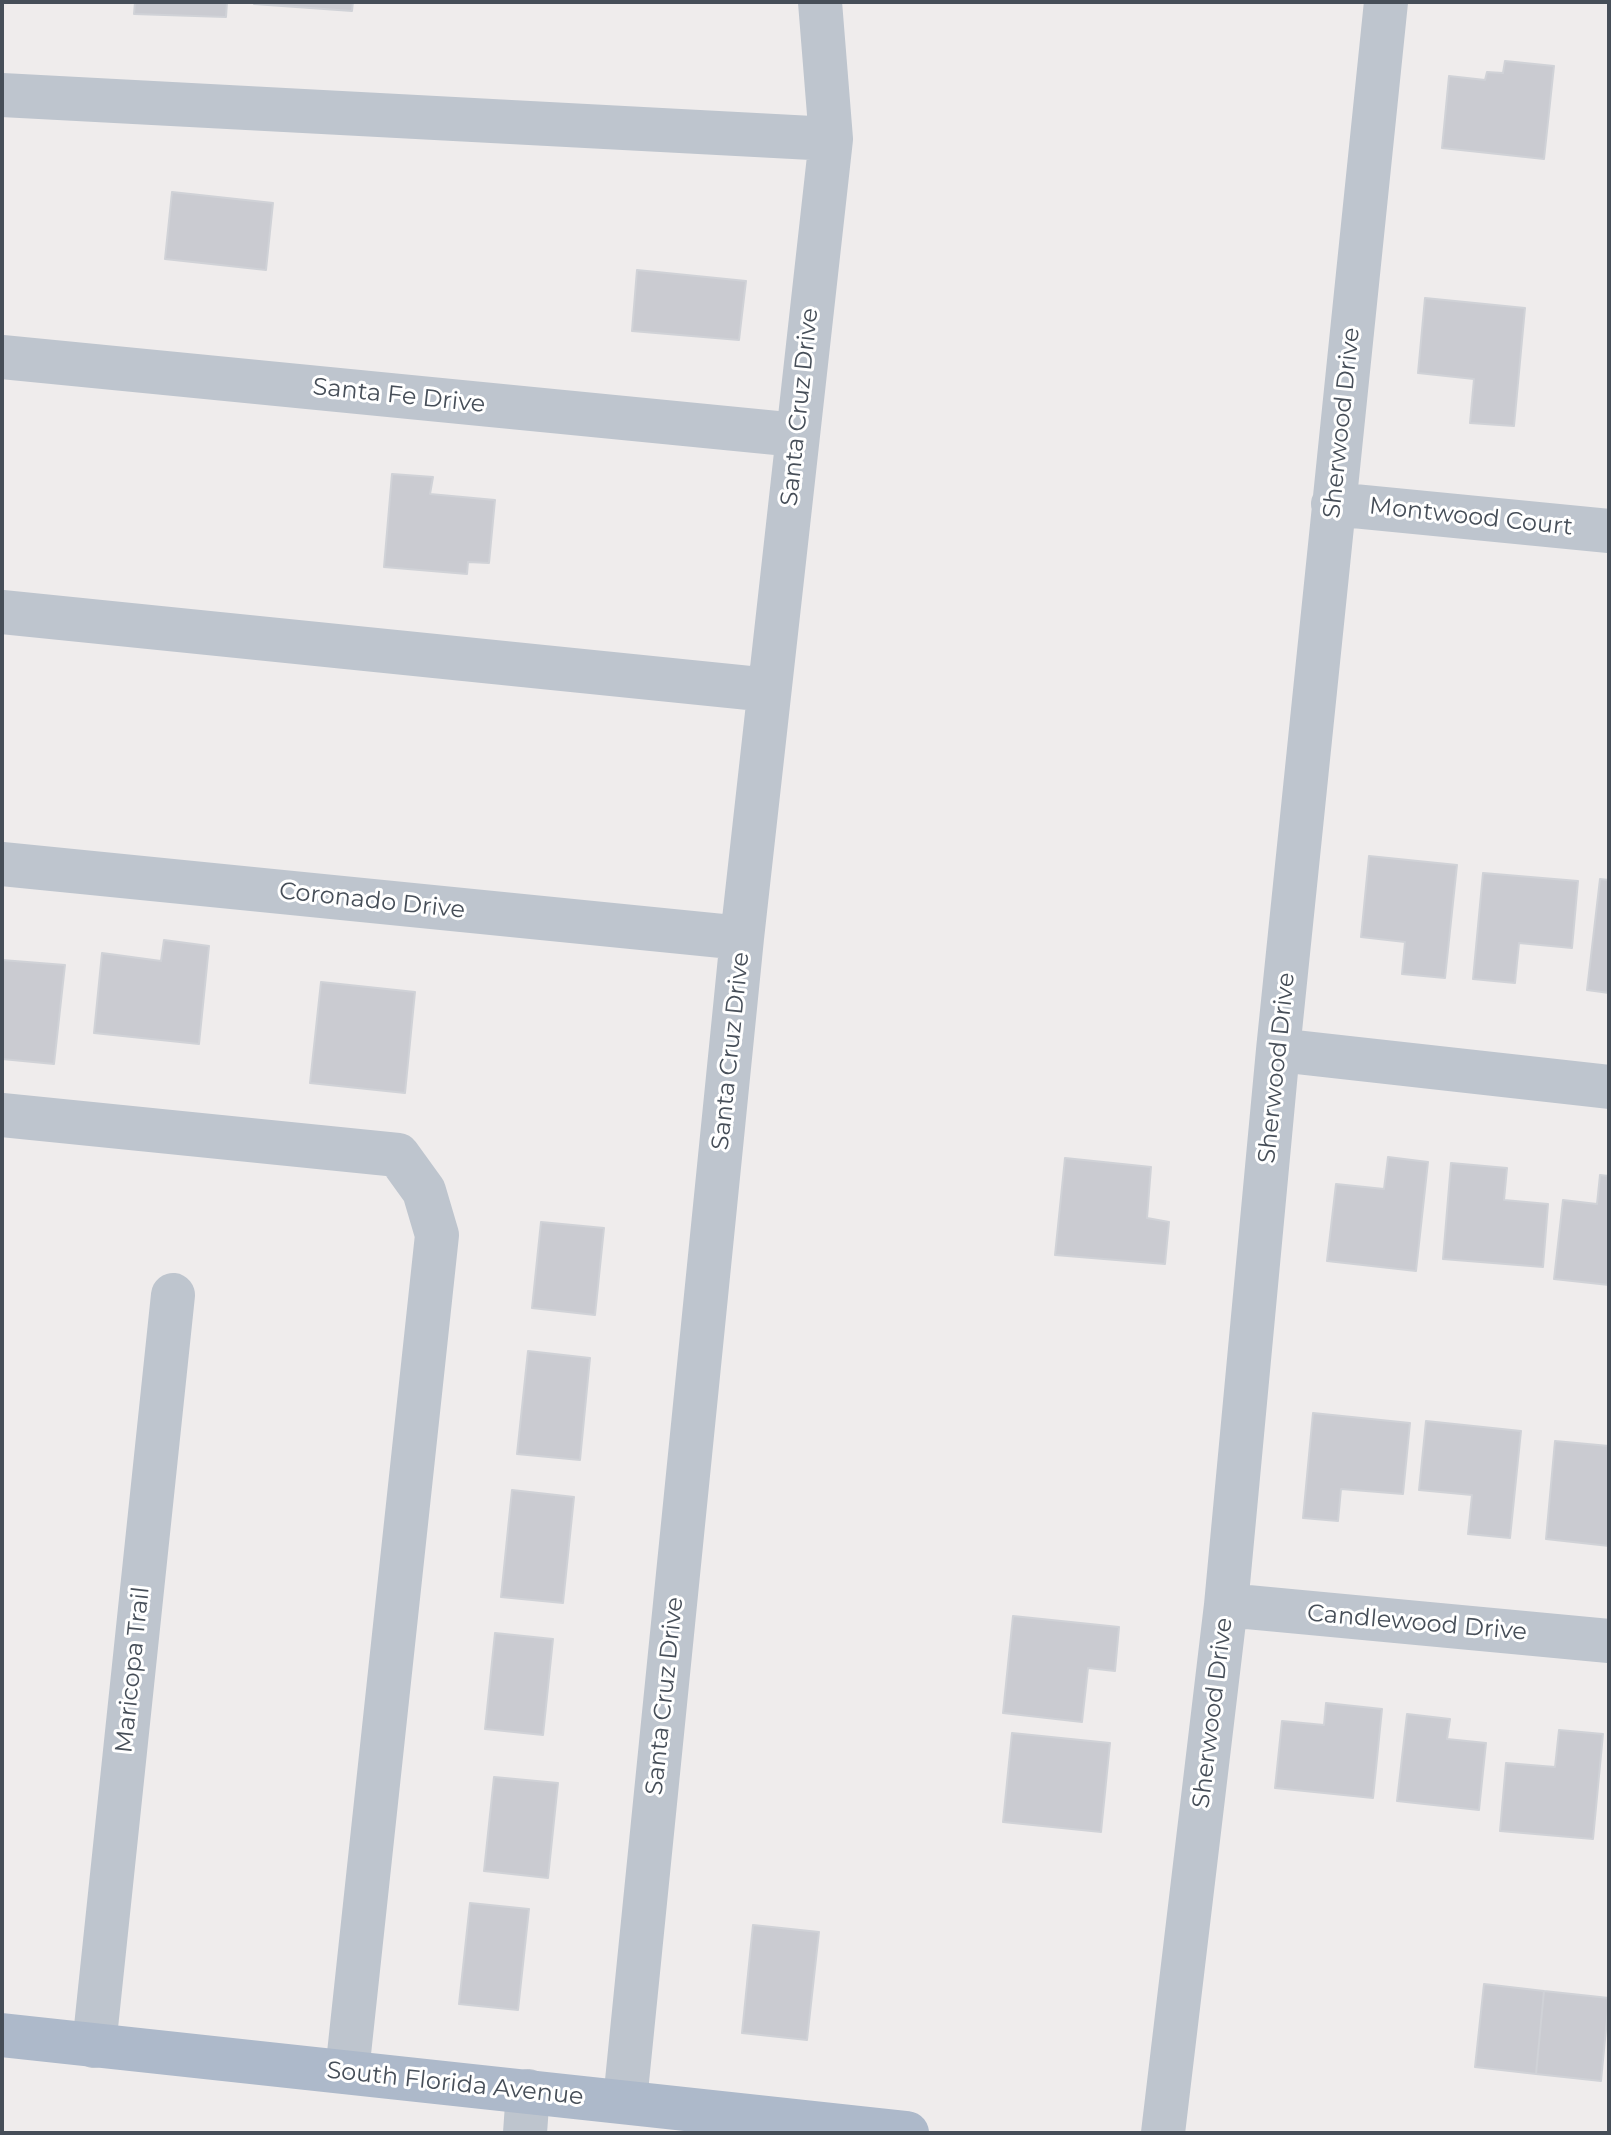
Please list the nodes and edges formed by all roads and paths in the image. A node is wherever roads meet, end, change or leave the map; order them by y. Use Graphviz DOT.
graph roads {
  1 [pos="820,2"];
  2 [pos="1386,2"];
  3 [pos="2,95"];
  4 [pos="831,139"];
  5 [pos="2,357"];
  6 [pos="797,435"];
  7 [pos="1333,504"];
  8 [pos="1609,531"];
  9 [pos="2,612"];
  10 [pos="769,690"];
  11 [pos="2,864"];
  12 [pos="742,938"];
  13 [pos="1278,1050"];
  14 [pos="1609,1087"];
  15 [pos="2,1115"];
  16 [pos="173,1295"];
  17 [pos="1226,1605"];
  18 [pos="1609,1641"];
  19 [pos="2,2035"];
  20 [pos="94,2046"];
  21 [pos="347,2072"];
  22 [pos="625,2101"];
  23 [pos="526,2112"];
  24 [pos="907,2133"];
  25 [pos="1163,2133"];
  1 -- 4 [label="street, Santa Cruz Drive"];
  2 -- 7 [label="street, Sherwood Drive"];
  3 -- 4 [label="street"];
  4 -- 6 [label="street, Santa Cruz Drive"];
  5 -- 6 [label="street, Santa Fe Drive"];
  6 -- 10 [label="street, Santa Cruz Drive"];
  7 -- 8 [label="street, Montwood Court"];
  7 -- 13 [label="street, Sherwood Drive"];
  9 -- 10 [label="street"];
  10 -- 12 [label="street, Santa Cruz Drive"];
  11 -- 12 [label="street, Coronado Drive"];
  12 -- 22 [label="street, Santa Cruz Drive"];
  13 -- 14 [label="street"];
  13 -- 17 [label="street, Sherwood Drive"];
  15 -- 21 [label="street"];
  16 -- 20 [label="street, Maricopa Trail"];
  17 -- 18 [label="street, Candlewood Drive"];
  17 -- 25 [label="street, Sherwood Drive"];
  19 -- 20 [label="main road, South Florida Avenue"];
  20 -- 21 [label="main road, South Florida Avenue"];
  21 -- 23 [label="main road, South Florida Avenue"];
  22 -- 23 [label="main road, South Florida Avenue"];
  22 -- 24 [label="main road, South Florida Avenue"];
}
